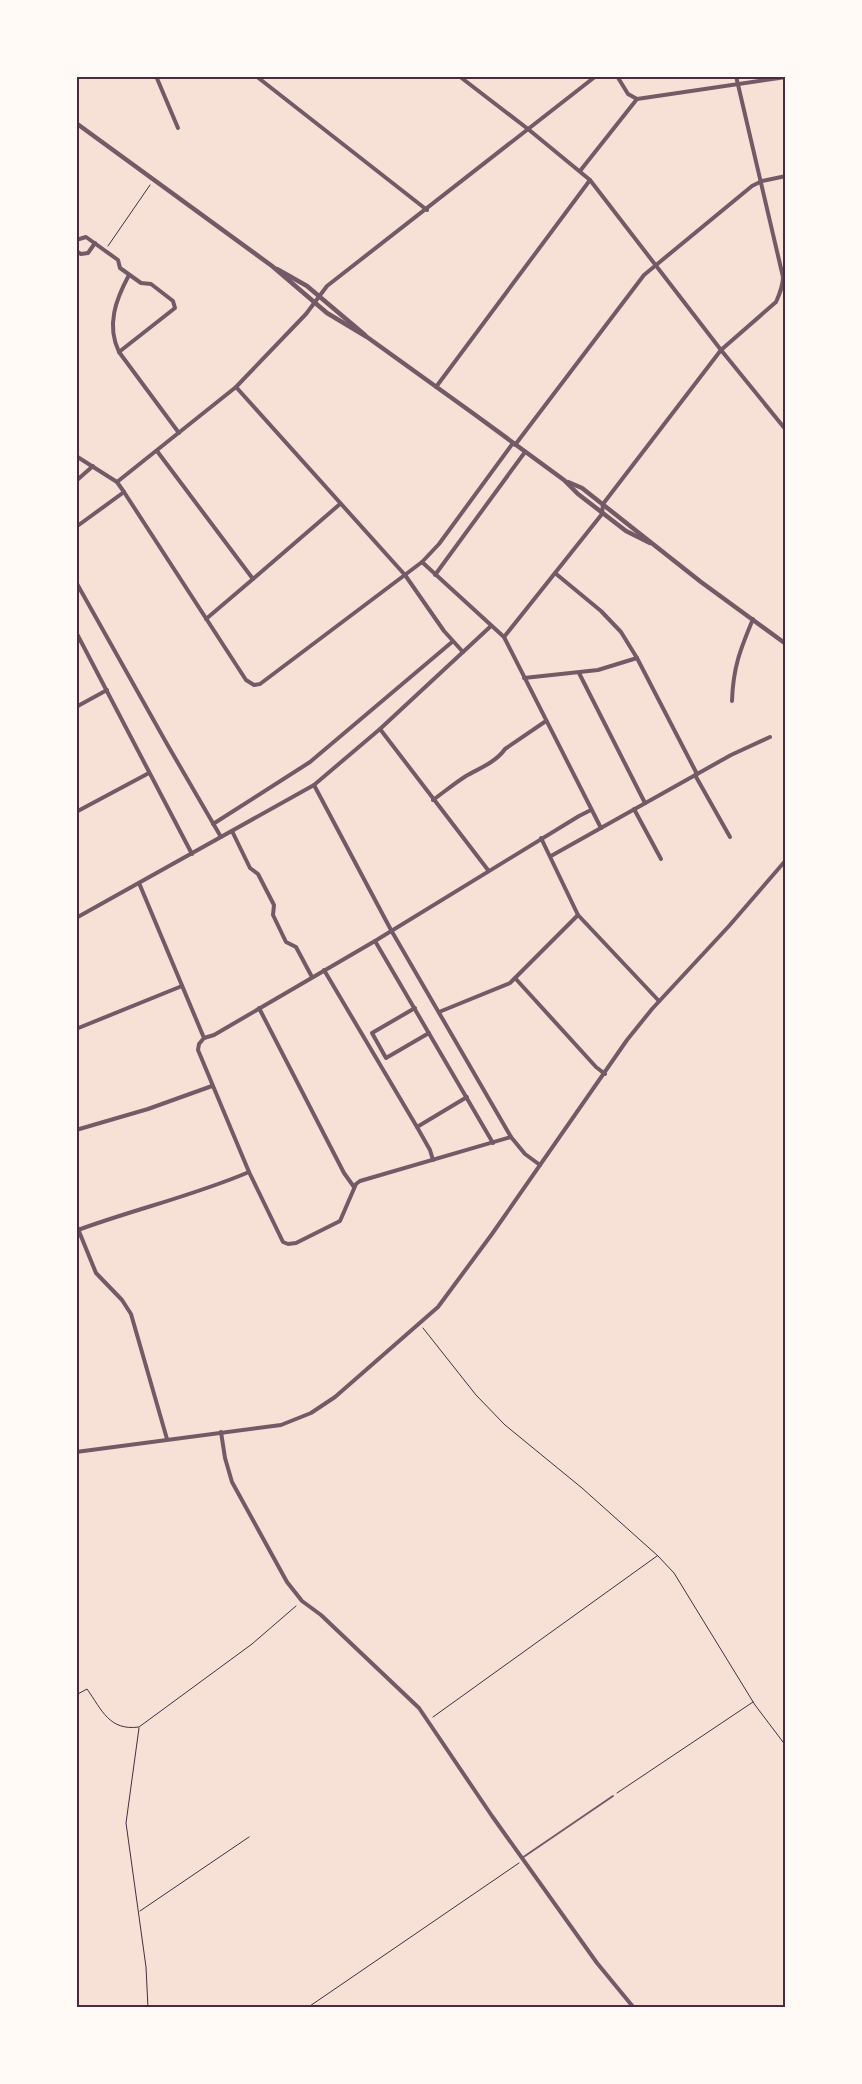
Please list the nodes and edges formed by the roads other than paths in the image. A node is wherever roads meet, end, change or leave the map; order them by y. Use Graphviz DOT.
graph roads {
  1 [pos="156,76"];
  2 [pos="256,76"];
  3 [pos="459,76"];
  4 [pos="596,76"];
  5 [pos="617,76"];
  6 [pos="736,76"];
  7 [pos="786,77"];
  8 [pos="738,84"];
  9 [pos="637,98"];
  10 [pos="76,123"];
  11 [pos="178,128"];
  12 [pos="528,129"];
  13 [pos="580,171"];
  14 [pos="786,176"];
  15 [pos="590,180"];
  16 [pos="762,181"];
  17 [pos="428,210"];
  18 [pos="76,240"];
  19 [pos="95,243"];
  20 [pos="76,252"];
  21 [pos="656,264"];
  22 [pos="272,266"];
  23 [pos="129,274"];
  24 [pos="784,284"];
  25 [pos="319,296"];
  26 [pos="314,302"];
  27 [pos="367,337"];
  28 [pos="721,350"];
  29 [pos="119,352"];
  30 [pos="236,387"];
  31 [pos="436,387"];
  32 [pos="786,430"];
  33 [pos="179,433"];
  34 [pos="514,444"];
  35 [pos="157,451"];
  36 [pos="525,452"];
  37 [pos="76,456"];
  38 [pos="93,466"];
  39 [pos="76,480"];
  40 [pos="564,480"];
  41 [pos="117,482"];
  42 [pos="124,492"];
  43 [pos="340,504"];
  44 [pos="603,504"];
  45 [pos="602,514"];
  46 [pos="76,527"];
  47 [pos="650,543"];
  48 [pos="422,562"];
  49 [pos="555,572"];
  50 [pos="435,575"];
  51 [pos="405,576"];
  52 [pos="253,579"];
  53 [pos="76,582"];
  54 [pos="206,619"];
  55 [pos="753,620"];
  56 [pos="491,626"];
  57 [pos="76,632"];
  58 [pos="504,637"];
  59 [pos="452,642"];
  60 [pos="786,644"];
  61 [pos="463,652"];
  62 [pos="637,658"];
  63 [pos="579,673"];
  64 [pos="524,678"];
  65 [pos="107,690"];
  66 [pos="732,701"];
  67 [pos="76,707"];
  68 [pos="546,721"];
  69 [pos="380,729"];
  70 [pos="770,737"];
  71 [pos="149,774"];
  72 [pos="696,775"];
  73 [pos="314,785"];
  74 [pos="433,800"];
  75 [pos="645,803"];
  76 [pos="634,809"];
  77 [pos="592,810"];
  78 [pos="76,812"];
  79 [pos="213,824"];
  80 [pos="601,828"];
  81 [pos="232,831"];
  82 [pos="221,837"];
  83 [pos="730,837"];
  84 [pos="541,838"];
  85 [pos="192,854"];
  86 [pos="550,856"];
  87 [pos="661,859"];
  88 [pos="786,860"];
  89 [pos="488,870"];
  90 [pos="140,883"];
  91 [pos="578,915"];
  92 [pos="76,918"];
  93 [pos="391,930"];
  94 [pos="375,940"];
  95 [pos="324,970"];
  96 [pos="312,977"];
  97 [pos="514,978"];
  98 [pos="182,986"];
  99 [pos="659,1001"];
  100 [pos="259,1008"];
  101 [pos="415,1008"];
  102 [pos="439,1012"];
  103 [pos="76,1029"];
  104 [pos="429,1033"];
  105 [pos="204,1038"];
  106 [pos="605,1074"];
  107 [pos="212,1086"];
  108 [pos="467,1098"];
  109 [pos="417,1127"];
  110 [pos="76,1130"];
  111 [pos="511,1137"];
  112 [pos="493,1143"];
  113 [pos="433,1160"];
  114 [pos="540,1165"];
  115 [pos="249,1172"];
  116 [pos="354,1187"];
  117 [pos="76,1224"];
  118 [pos="78,1230"];
  119 [pos="220,1432"];
  120 [pos="167,1439"];
  121 [pos="76,1452"];
  122 [pos="612,1796"];
  123 [pos="522,1858"];
  124 [pos="634,2008"];
  1 -- 11 [label="street"];
  2 -- 17 [label="street"];
  3 -- 12 [label="street"];
  4 -- 12 [label="street"];
  5 -- 9 [label="street"];
  6 -- 8 [label="street"];
  7 -- 8 [label="street"];
  8 -- 9 [label="street"];
  8 -- 16 [label="street"];
  9 -- 13 [label="street"];
  10 -- 22 [label="street"];
  12 -- 13 [label="street"];
  12 -- 17 [label="street"];
  13 -- 15 [label="street"];
  14 -- 16 [label="street"];
  15 -- 21 [label="street"];
  15 -- 31 [label="street"];
  16 -- 21 [label="street"];
  16 -- 24 [label="street"];
  17 -- 25 [label="street"];
  18 -- 19 [label="street"];
  19 -- 20 [label="street"];
  19 -- 23 [label="street"];
  21 -- 28 [label="street"];
  21 -- 34 [label="street"];
  22 -- 25 [label="street"];
  22 -- 26 [label="street"];
  23 -- 29 [label="street"];
  23 -- 29 [label="street"];
  24 -- 28 [label="street"];
  25 -- 26 [label="street"];
  25 -- 27 [label="street"];
  26 -- 27 [label="street"];
  26 -- 30 [label="street"];
  27 -- 31 [label="street"];
  28 -- 32 [label="street"];
  28 -- 44 [label="street"];
  29 -- 33 [label="street"];
  30 -- 33 [label="street"];
  30 -- 43 [label="street"];
  31 -- 34 [label="street"];
  33 -- 35 [label="street"];
  34 -- 36 [label="street"];
  34 -- 48 [label="street"];
  35 -- 41 [label="street"];
  35 -- 52 [label="street"];
  36 -- 40 [label="street"];
  36 -- 50 [label="street"];
  37 -- 38 [label="street"];
  38 -- 39 [label="street"];
  38 -- 41 [label="street"];
  40 -- 44 [label="street"];
  40 -- 45 [label="street"];
  41 -- 42 [label="street"];
  42 -- 46 [label="street"];
  42 -- 54 [label="street"];
  43 -- 51 [label="street"];
  43 -- 52 [label="street"];
  44 -- 45 [label="street"];
  44 -- 47 [label="street"];
  45 -- 47 [label="street"];
  45 -- 49 [label="street"];
  47 -- 55 [label="street"];
  48 -- 50 [label="street"];
  48 -- 51 [label="street"];
  49 -- 58 [label="street"];
  49 -- 62 [label="street"];
  50 -- 56 [label="street"];
  51 -- 54 [label="street"];
  51 -- 59 [label="street"];
  52 -- 54 [label="street"];
  53 -- 79 [label="street"];
  55 -- 60 [label="street"];
  55 -- 66 [label="street"];
  56 -- 58 [label="street"];
  56 -- 61 [label="street"];
  57 -- 65 [label="street"];
  58 -- 64 [label="street"];
  59 -- 61 [label="street"];
  59 -- 79 [label="street"];
  61 -- 69 [label="street"];
  62 -- 63 [label="street"];
  62 -- 72 [label="street"];
  63 -- 64 [label="street"];
  63 -- 75 [label="street"];
  64 -- 68 [label="street"];
  65 -- 67 [label="street"];
  65 -- 71 [label="street"];
  68 -- 74 [label="street"];
  68 -- 77 [label="street"];
  69 -- 73 [label="street"];
  69 -- 74 [label="street"];
  70 -- 72 [label="street"];
  71 -- 78 [label="street"];
  71 -- 85 [label="street"];
  72 -- 75 [label="street"];
  72 -- 83 [label="street"];
  73 -- 81 [label="street"];
  73 -- 93 [label="street"];
  74 -- 89 [label="street"];
  75 -- 76 [label="street"];
  76 -- 80 [label="street"];
  76 -- 87 [label="street"];
  77 -- 80 [label="street"];
  77 -- 84 [label="street"];
  79 -- 82 [label="street"];
  80 -- 86 [label="street"];
  81 -- 82 [label="street"];
  81 -- 96 [label="street"];
  82 -- 85 [label="street"];
  84 -- 86 [label="street"];
  84 -- 89 [label="street"];
  85 -- 90 [label="street"];
  86 -- 91 [label="street"];
  88 -- 99 [label="street"];
  89 -- 93 [label="street"];
  90 -- 92 [label="street"];
  90 -- 98 [label="street"];
  91 -- 97 [label="street"];
  91 -- 99 [label="street"];
  93 -- 94 [label="street"];
  93 -- 102 [label="street"];
  94 -- 95 [label="street"];
  94 -- 101 [label="street"];
  95 -- 96 [label="street"];
  95 -- 109 [label="street"];
  96 -- 100 [label="street"];
  97 -- 102 [label="street"];
  97 -- 106 [label="street"];
  98 -- 103 [label="street"];
  98 -- 105 [label="street"];
  99 -- 106 [label="street"];
  100 -- 105 [label="street"];
  100 -- 116 [label="street"];
  101 -- 104 [label="street"];
  101 -- 104 [label="street"];
  102 -- 111 [label="street"];
  104 -- 108 [label="street"];
  105 -- 107 [label="street"];
  106 -- 114 [label="street"];
  107 -- 110 [label="street"];
  107 -- 115 [label="street"];
  108 -- 109 [label="street"];
  108 -- 112 [label="street"];
  109 -- 113 [label="street"];
  111 -- 112 [label="street"];
  111 -- 114 [label="street"];
  112 -- 113 [label="street"];
  113 -- 116 [label="street"];
  114 -- 119 [label="street"];
  115 -- 116 [label="street"];
  115 -- 118 [label="street"];
  117 -- 118 [label="street"];
  118 -- 120 [label="street"];
  119 -- 120 [label="street"];
  119 -- 123 [label="street"];
  120 -- 121 [label="street"];
  122 -- 123 [label="lane"];
  123 -- 124 [label="street"];
}
